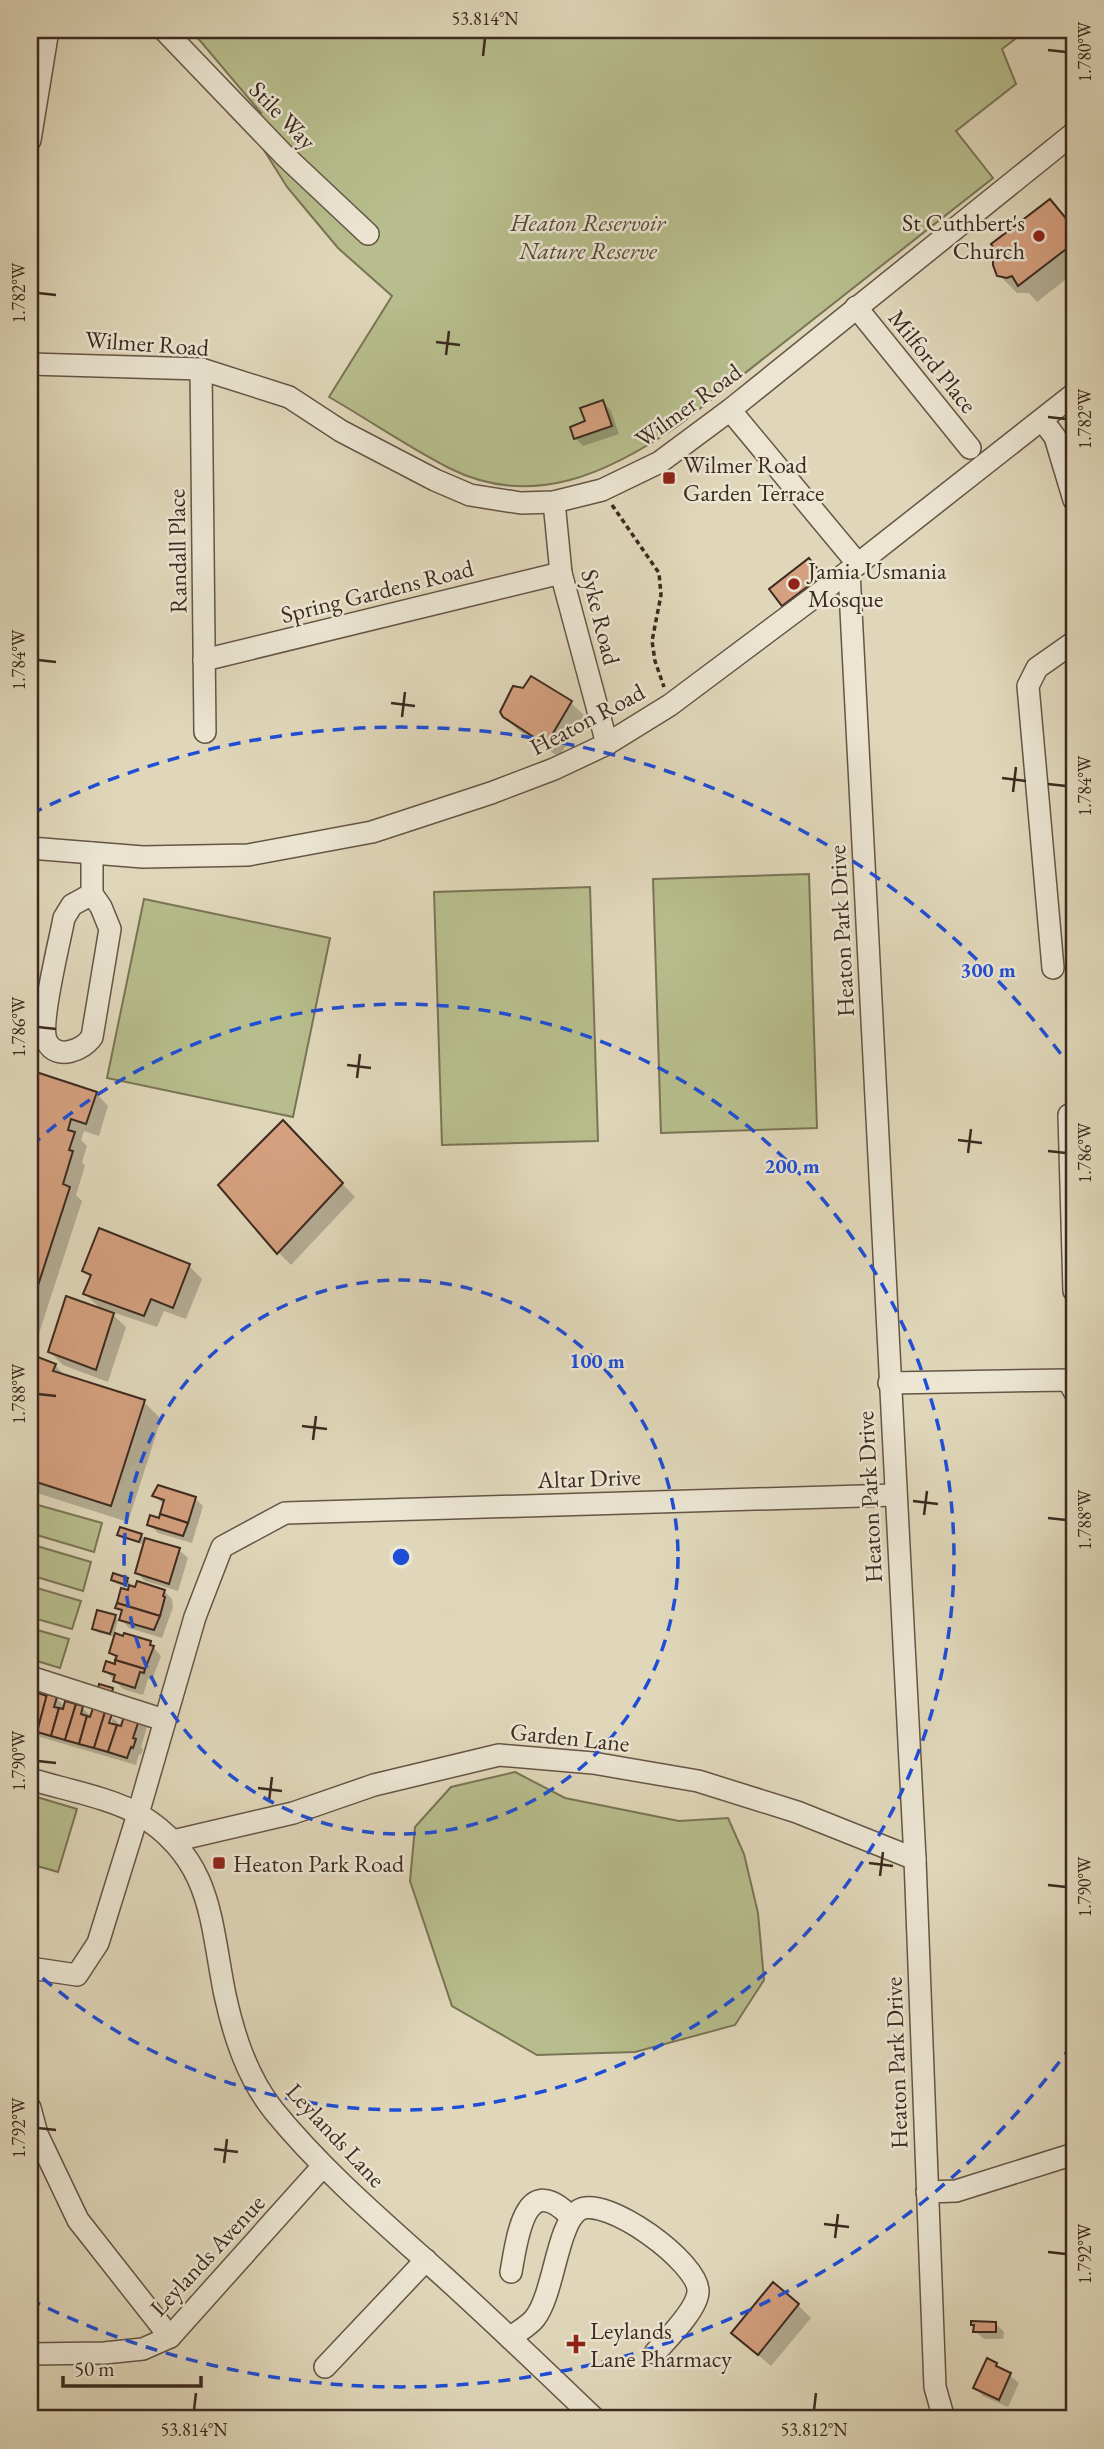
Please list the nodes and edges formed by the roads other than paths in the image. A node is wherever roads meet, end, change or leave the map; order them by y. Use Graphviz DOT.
graph roads {
  1 [pos="48,30"];
  2 [pos="164,30"];
  3 [pos="32,116"];
  4 [pos="1074,133"];
  5 [pos="30,140"];
  6 [pos="368,234"];
  7 [pos="856,307"];
  8 [pos="30,364"];
  9 [pos="201,369"];
  10 [pos="1074,394"];
  11 [pos="730,410"];
  12 [pos="1043,421"];
  13 [pos="970,449"];
  14 [pos="1074,500"];
  15 [pos="554,502"];
  16 [pos="854,567"];
  17 [pos="561,573"];
  18 [pos="1074,642"];
  19 [pos="204,660"];
  20 [pos="205,732"];
  21 [pos="607,744"];
  22 [pos="30,848"];
  23 [pos="92,853"];
  24 [pos="92,894"];
  25 [pos="1054,968"];
  26 [pos="1069,1115"];
  27 [pos="1074,1292"];
  28 [pos="1072,1380"];
  29 [pos="889,1383"];
  30 [pos="895,1495"];
  31 [pos="30,1677"];
  32 [pos="164,1720"];
  33 [pos="30,1779"];
  34 [pos="138,1814"];
  35 [pos="173,1841"];
  36 [pos="915,1859"];
  37 [pos="30,1968"];
  38 [pos="30,2108"];
  39 [pos="1074,2154"];
  40 [pos="323,2166"];
  41 [pos="927,2192"];
  42 [pos="570,2216"];
  43 [pos="426,2260"];
  44 [pos="511,2272"];
  45 [pos="170,2337"];
  46 [pos="510,2339"];
  47 [pos="655,2353"];
  48 [pos="30,2354"];
  49 [pos="325,2367"];
  50 [pos="595,2419"];
  51 [pos="944,2419"];
  1 -- 3 [label="street"];
  2 -- 6 [label="street, Stile Way"];
  3 -- 5 [label="street"];
  4 -- 7 [label="street, Wilmer Road"];
  7 -- 11 [label="street, Wilmer Road"];
  7 -- 13 [label="street, Milford Place"];
  8 -- 9 [label="street, Wilmer Road"];
  9 -- 15 [label="street, Wilmer Road"];
  9 -- 19 [label="street, Randall Place"];
  10 -- 12 [label="street, Heaton Road"];
  11 -- 15 [label="street, Wilmer Road"];
  11 -- 16 [label="street"];
  12 -- 14 [label="street"];
  12 -- 16 [label="street, Heaton Road"];
  15 -- 17 [label="street, Syke Road"];
  16 -- 21 [label="street, Heaton Road"];
  16 -- 29 [label="street, Heaton Park Drive"];
  17 -- 19 [label="street, Spring Gardens Road"];
  17 -- 21 [label="street, Syke Road"];
  18 -- 25 [label="street"];
  19 -- 20 [label="street, Randall Place"];
  21 -- 23 [label="street, Heaton Road"];
  22 -- 23 [label="street, Heaton Road"];
  23 -- 24 [label="street"];
  24 -- 24 [label="street"];
  26 -- 27 [label="street"];
  28 -- 29 [label="street"];
  29 -- 30 [label="street, Heaton Park Drive"];
  30 -- 32 [label="street, Altar Drive"];
  30 -- 36 [label="street, Heaton Park Drive"];
  31 -- 32 [label="street"];
  32 -- 34 [label="street"];
  33 -- 34 [label="street, Leylands Lane"];
  34 -- 35 [label="street, Leylands Lane"];
  34 -- 37 [label="street"];
  35 -- 36 [label="street, Garden Lane"];
  35 -- 40 [label="street, Leylands Lane"];
  36 -- 41 [label="street, Heaton Park Drive"];
  38 -- 45 [label="street"];
  39 -- 41 [label="street"];
  40 -- 43 [label="street, Leylands Lane"];
  40 -- 45 [label="street, Leylands Avenue"];
  41 -- 51 [label="street, Heaton Park Drive"];
  42 -- 44 [label="street"];
  42 -- 46 [label="street"];
  42 -- 47 [label="street"];
  43 -- 46 [label="street, Leylands Lane"];
  43 -- 49 [label="street"];
  45 -- 48 [label="street, Leylands Avenue"];
  46 -- 50 [label="street, Leylands Lane"];
}
